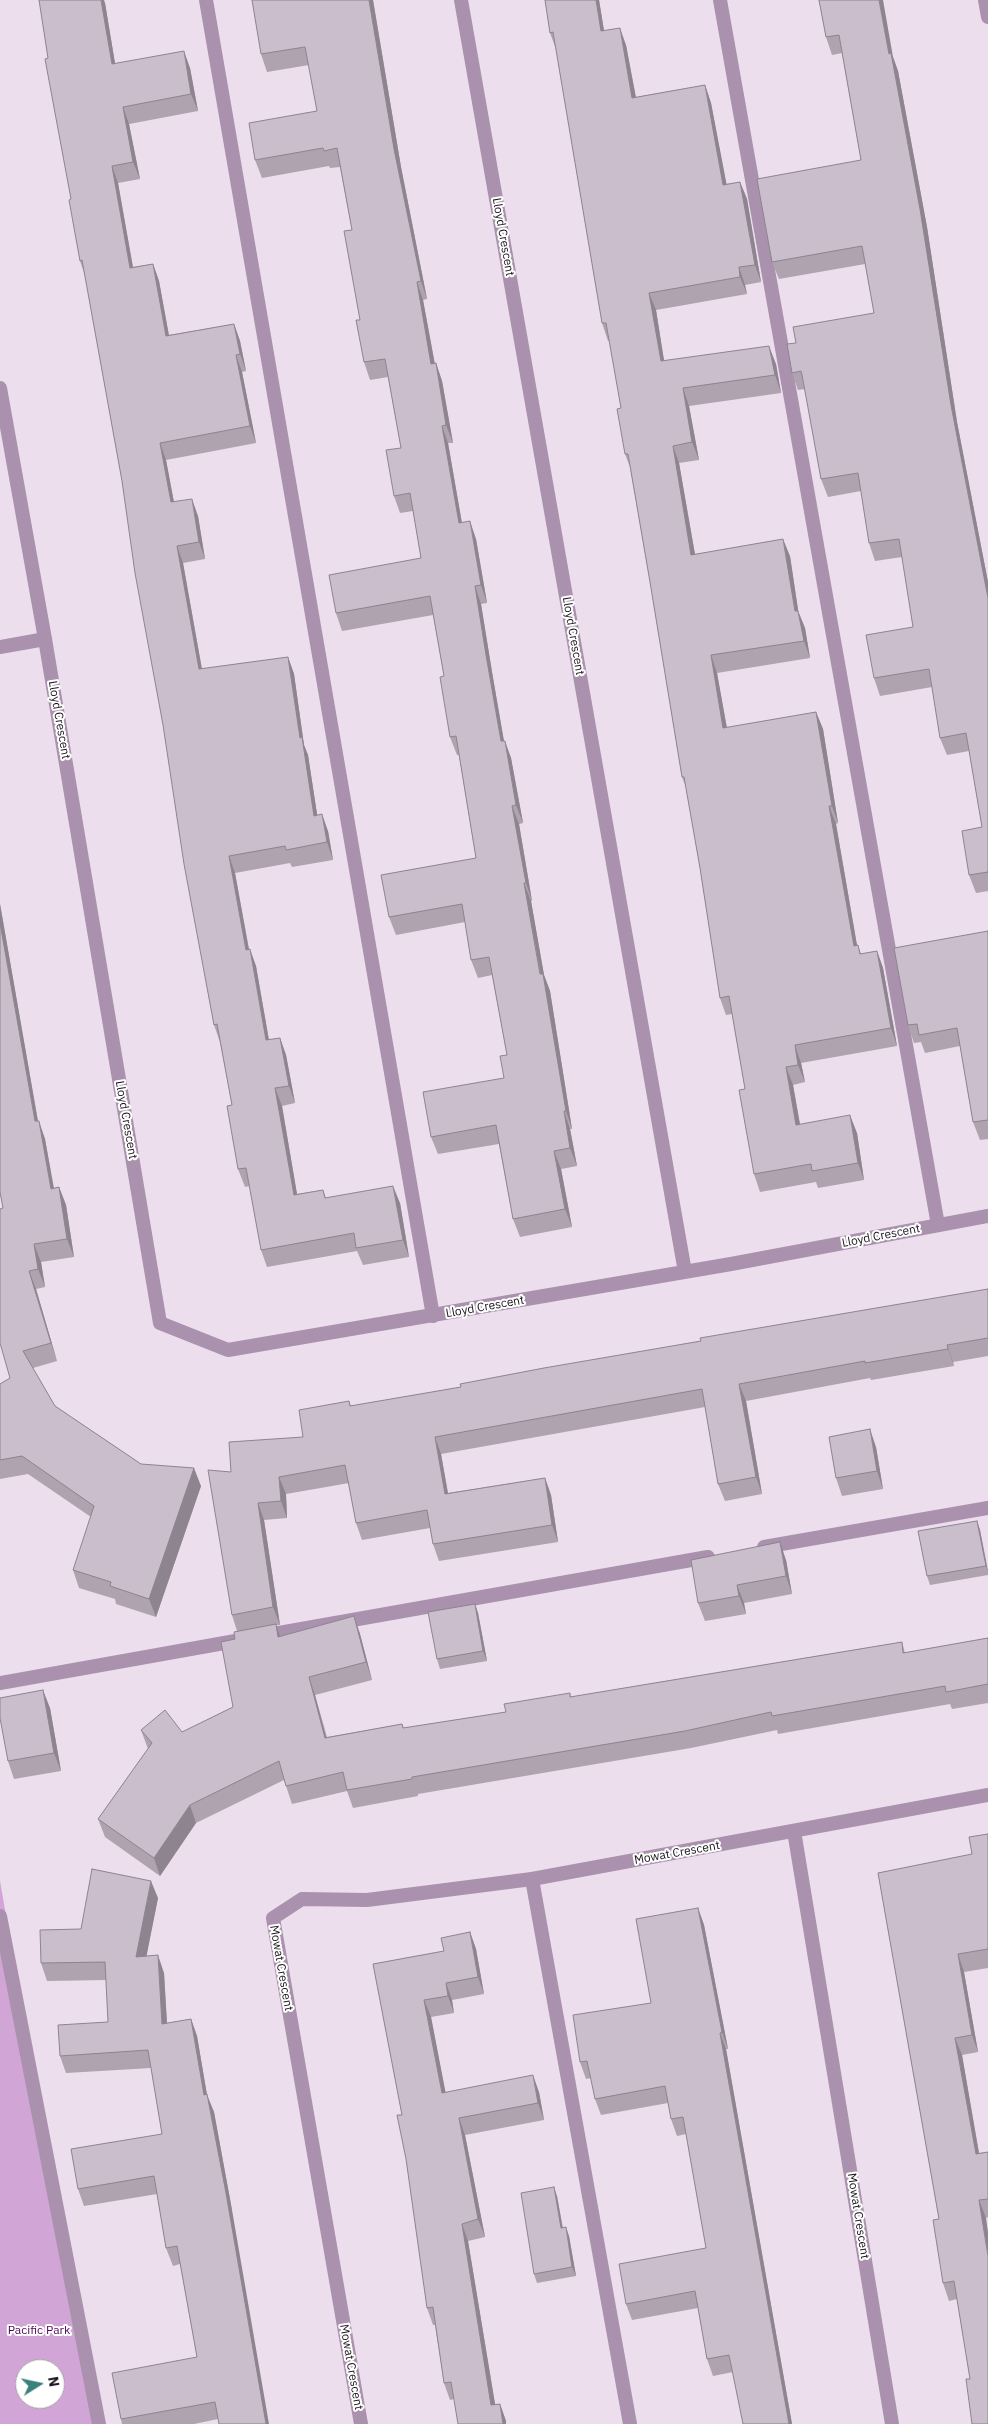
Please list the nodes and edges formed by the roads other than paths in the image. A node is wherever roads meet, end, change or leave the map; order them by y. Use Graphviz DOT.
graph roads {
  1 [pos="206,0"];
  2 [pos="461,0"];
  3 [pos="720,0"];
  4 [pos="985,0"];
  5 [pos="988,17"];
  6 [pos="0,388"];
  7 [pos="45,639"];
  8 [pos="0,647"];
  9 [pos="988,1216"];
  10 [pos="938,1225"];
  11 [pos="685,1272"];
  12 [pos="433,1316"];
  13 [pos="988,1508"];
  14 [pos="753,1549"];
  15 [pos="724,1554"];
  16 [pos="0,1683"];
  17 [pos="988,1795"];
  18 [pos="794,1831"];
  19 [pos="532,1879"];
  20 [pos="0,1916"];
  21 [pos="99,2424"];
  22 [pos="361,2424"];
  23 [pos="630,2424"];
  24 [pos="892,2424"];
  1 -- 12 [label="street"];
  2 -- 11 [label="street, Lloyd Crescent"];
  3 -- 10 [label="street"];
  4 -- 5 [label="street"];
  6 -- 7 [label="street, Lloyd Crescent"];
  7 -- 8 [label="street"];
  7 -- 12 [label="street, Lloyd Crescent"];
  9 -- 10 [label="street, Lloyd Crescent"];
  10 -- 11 [label="street, Lloyd Crescent"];
  11 -- 12 [label="street, Lloyd Crescent"];
  13 -- 14 [label="street"];
  15 -- 16 [label="street"];
  17 -- 18 [label="street, Mowat Crescent"];
  18 -- 19 [label="street, Mowat Crescent"];
  18 -- 24 [label="street, Mowat Crescent"];
  19 -- 22 [label="street, Mowat Crescent"];
  19 -- 23 [label="street"];
  20 -- 21 [label="street"];
}
